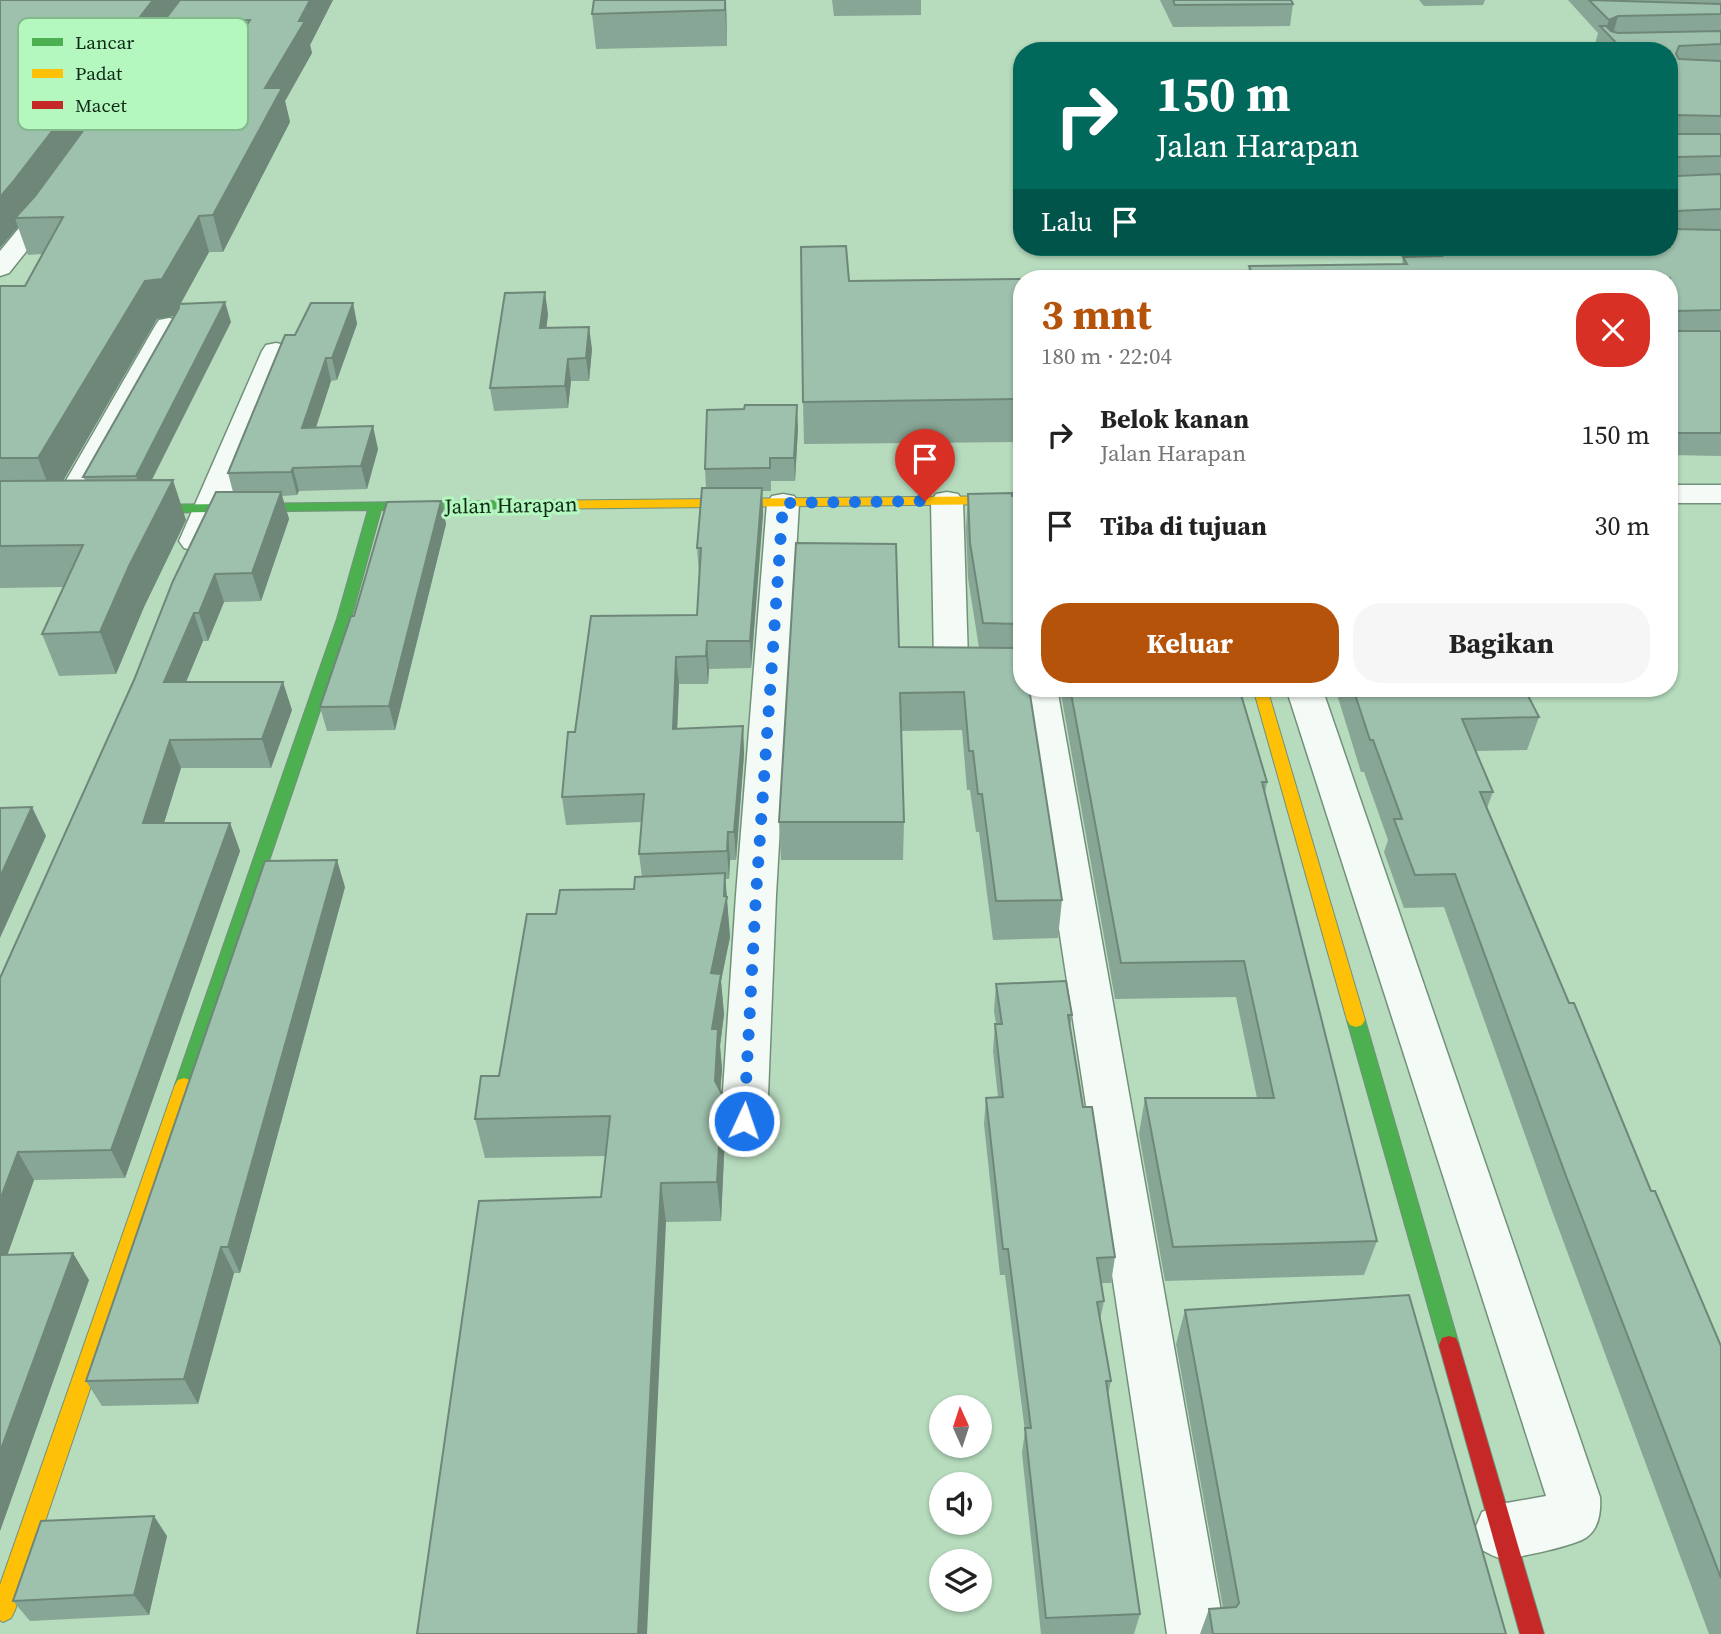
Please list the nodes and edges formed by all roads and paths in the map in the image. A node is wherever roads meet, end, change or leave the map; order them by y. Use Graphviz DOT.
graph roads {
  1 [pos="198,0"];
  2 [pos="185,18"];
  3 [pos="105,130"];
  4 [pos="93,147"];
  5 [pos="69,180"];
  6 [pos="0,268"];
  7 [pos="169,326"];
  8 [pos="276,351"];
  9 [pos="1678,494"];
  10 [pos="1721,494"];
  11 [pos="1013,500"];
  12 [pos="947,501"];
  13 [pos="783,503"];
  14 [pos="375,506"];
  15 [pos="211,508"];
  16 [pos="120,509"];
  17 [pos="65,510"];
  18 [pos="179,574"];
  19 [pos="1013,673"];
  20 [pos="1040,697"];
  21 [pos="1263,697"];
  22 [pos="1307,697"];
  23 [pos="1368,875"];
  24 [pos="1314,880"];
  25 [pos="744,1121"];
  26 [pos="1500,1531"];
  27 [pos="3,1610"];
  28 [pos="1196,1634"];
  29 [pos="1532,1634"];
  1 -- 2 [label="street"];
  3 -- 4 [label="street"];
  5 -- 6 [label="street"];
  7 -- 17 [label="street"];
  8 -- 15 [label="street"];
  9 -- 10 [label="street"];
  11 -- 12 [label="street, Jalan Harapan"];
  12 -- 13 [label="street, Jalan Harapan"];
  12 -- 19 [label="street"];
  13 -- 14 [label="street, Jalan Harapan"];
  13 -- 25 [label="street"];
  14 -- 15 [label="street, Jalan Harapan"];
  14 -- 27 [label="street"];
  15 -- 16 [label="street, Jalan Harapan"];
  15 -- 18 [label="street"];
  20 -- 28 [label="street"];
  21 -- 24 [label="street"];
  22 -- 23 [label="street"];
  23 -- 24 [label="street"];
  23 -- 26 [label="street"];
  24 -- 26 [label="street"];
  26 -- 29 [label="street"];
}
